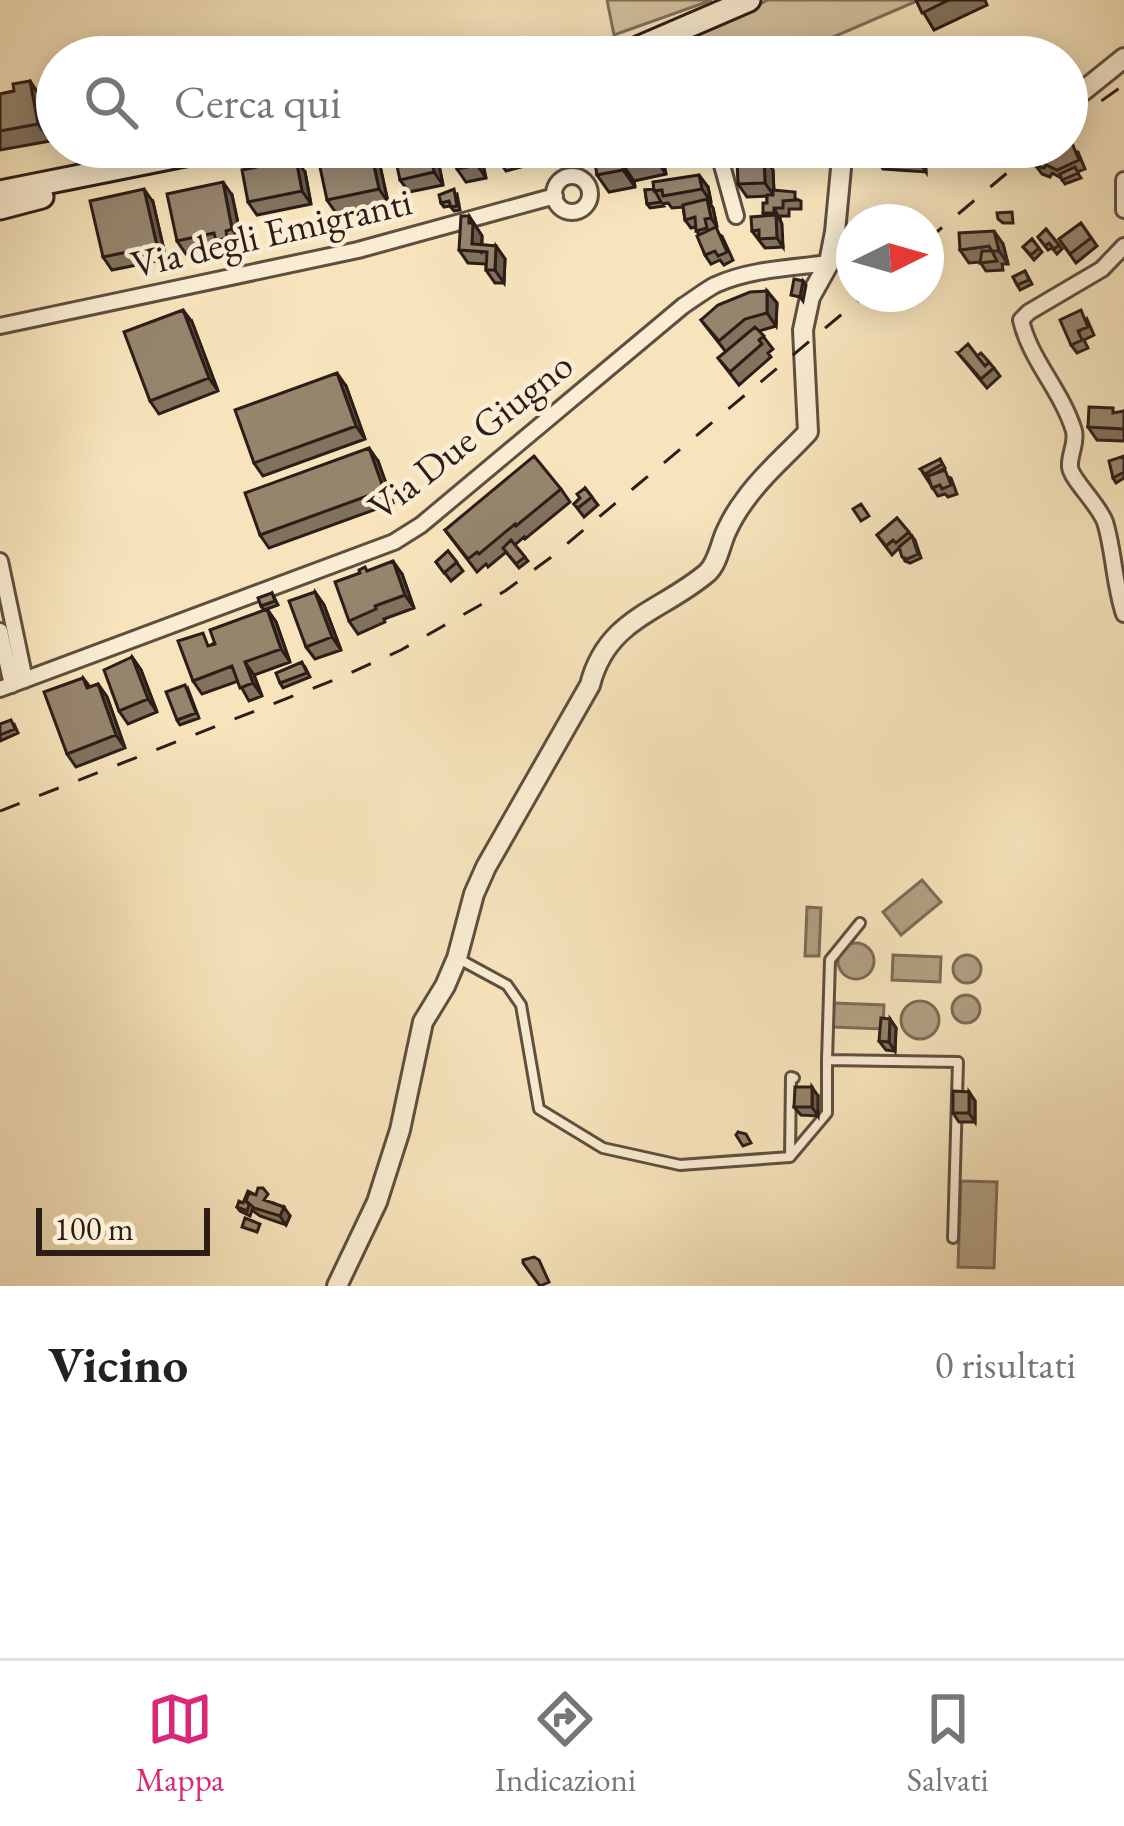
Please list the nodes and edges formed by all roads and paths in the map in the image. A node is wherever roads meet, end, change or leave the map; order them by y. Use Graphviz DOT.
graph roads {
  1 [pos="749,0"];
  2 [pos="685,36"];
  3 [pos="1124,58"];
  4 [pos="1088,87"];
  5 [pos="126,168"];
  6 [pos="148,168"];
  7 [pos="723,168"];
  8 [pos="840,168"];
  9 [pos="1124,179"];
  10 [pos="5,193"];
  11 [pos="555,196"];
  12 [pos="0,208"];
  13 [pos="1124,210"];
  14 [pos="736,216"];
  15 [pos="1124,245"];
  16 [pos="829,263"];
  17 [pos="0,326"];
  18 [pos="0,561"];
  19 [pos="1124,614"];
  20 [pos="0,631"];
  21 [pos="12,684"];
  22 [pos="860,923"];
  23 [pos="457,958"];
  24 [pos="827,1060"];
  25 [pos="794,1078"];
  26 [pos="790,1156"];
  27 [pos="953,1238"];
  28 [pos="337,1286"];
  1 -- 2 [label="main road"];
  3 -- 4 [label="street"];
  5 -- 10 [label="main road"];
  6 -- 12 [label="main road"];
  7 -- 14 [label="street"];
  8 -- 16 [label="street"];
  9 -- 13 [label="street"];
  11 -- 17 [label="street, Via degli Emigranti"];
  15 -- 19 [label="street"];
  16 -- 21 [label="street, Via Due Giugno"];
  16 -- 23 [label="street"];
  18 -- 21 [label="street"];
  20 -- 21 [label="street"];
  22 -- 24 [label="lane"];
  23 -- 26 [label="lane"];
  23 -- 28 [label="street"];
  24 -- 26 [label="lane"];
  24 -- 27 [label="lane"];
  25 -- 26 [label="lane"];
}
